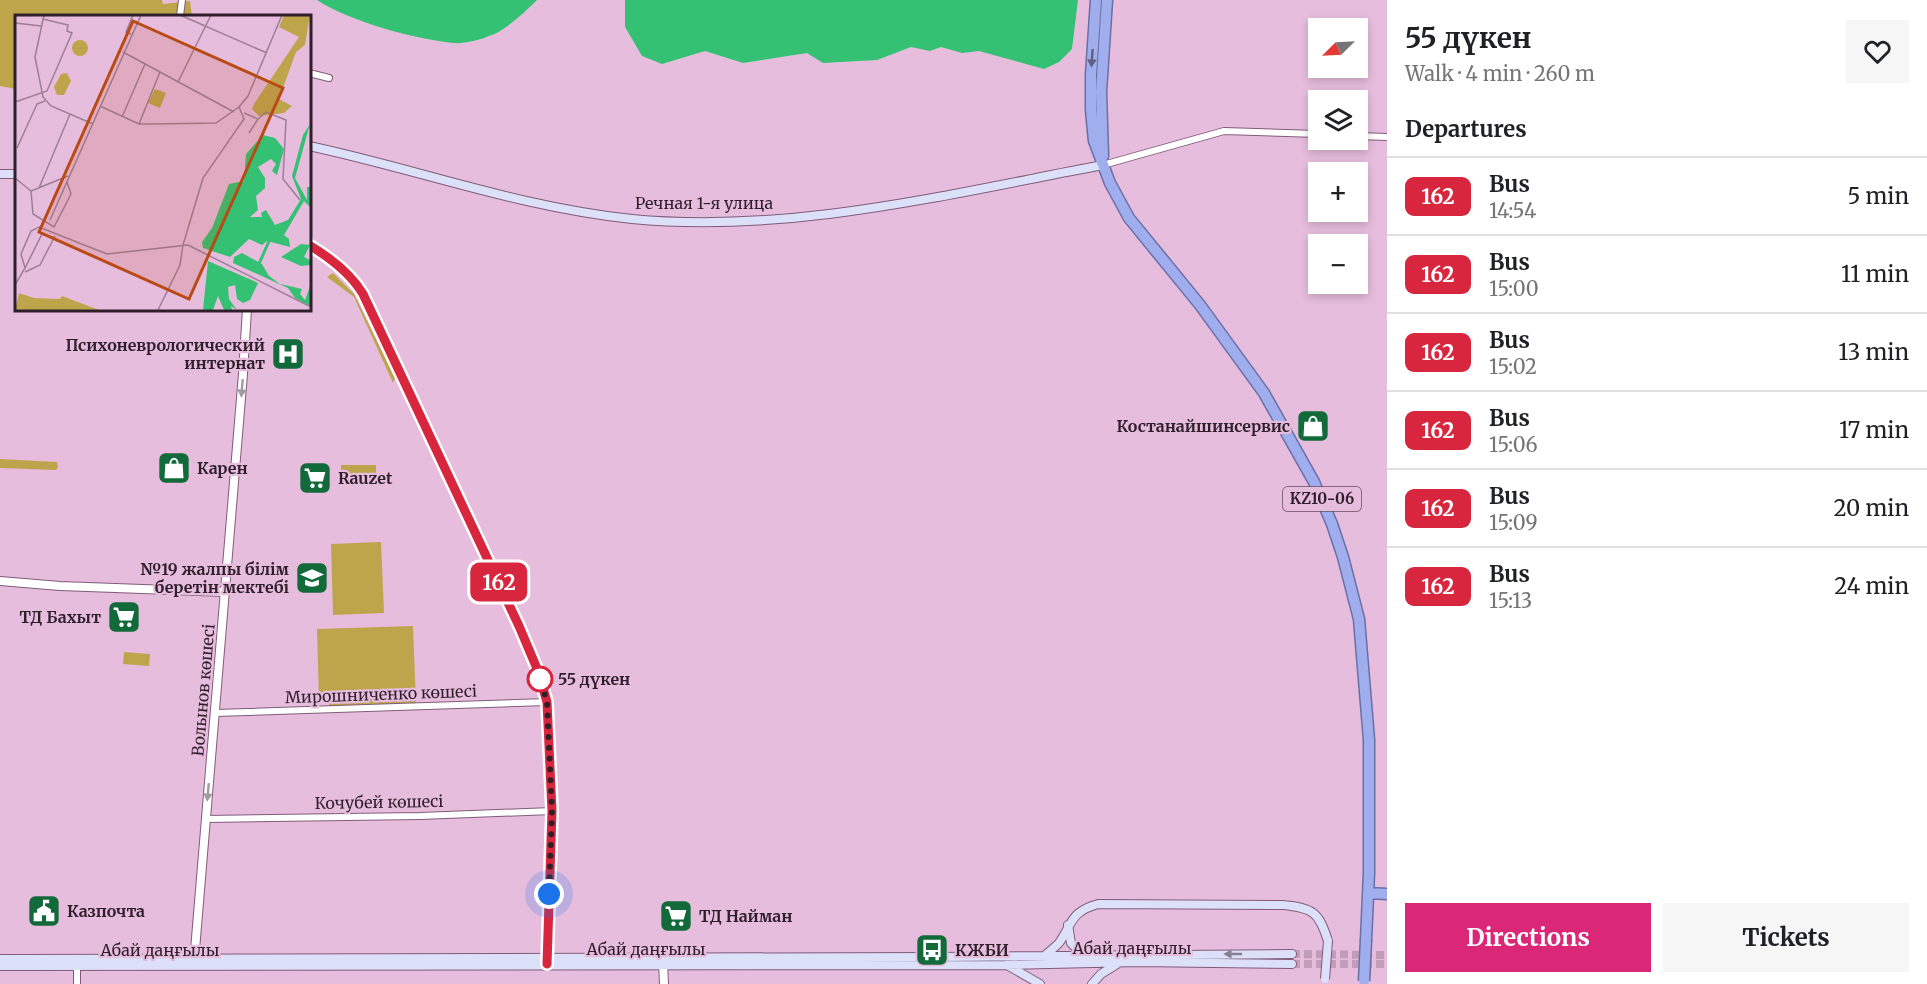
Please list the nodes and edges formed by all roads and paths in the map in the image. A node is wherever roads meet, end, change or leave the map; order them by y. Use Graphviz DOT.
graph roads {
  1 [pos="182,0"];
  2 [pos="1096,0"];
  3 [pos="1107,0"];
  4 [pos="180,15"];
  5 [pos="310,73"];
  6 [pos="329,78"];
  7 [pos="1308,134"];
  8 [pos="1368,136"];
  9 [pos="1387,137"];
  10 [pos="310,146"];
  11 [pos="1103,165"];
  12 [pos="310,246"];
  13 [pos="247,310"];
  14 [pos="0,581"];
  15 [pos="225,592"];
  16 [pos="547,702"];
  17 [pos="215,713"];
  18 [pos="552,811"];
  19 [pos="206,819"];
  20 [pos="1368,893"];
  21 [pos="1387,894"];
  22 [pos="1068,925"];
  23 [pos="1292,954"];
  24 [pos="1083,955"];
  25 [pos="1044,956"];
  26 [pos="0,959"];
  27 [pos="547,961"];
  28 [pos="663,961"];
  29 [pos="194,962"];
  30 [pos="1119,963"];
  31 [pos="1292,964"];
  32 [pos="1006,965"];
  33 [pos="0,966"];
  34 [pos="77,966"];
  35 [pos="1325,982"];
  36 [pos="1364,982"];
  37 [pos="77,984"];
  38 [pos="663,984"];
  39 [pos="1040,984"];
  40 [pos="1092,984"];
  1 -- 4 [label="street"];
  2 -- 11 [label="highway, KZ10-06, one-way"];
  3 -- 11 [label="highway, KZ10-06"];
  5 -- 6 [label="street"];
  7 -- 11 [label="street"];
  8 -- 9 [label="street"];
  10 -- 11 [label="main road, Речная 1-я улица"];
  11 -- 20 [label="highway, KZ10-06"];
  12 -- 16 [label="street"];
  13 -- 15 [label="street, Волынов көшесі, one-way"];
  14 -- 15 [label="street"];
  15 -- 17 [label="street, Волынов көшесі"];
  16 -- 17 [label="street, Мирошниченко көшесі"];
  16 -- 18 [label="street"];
  17 -- 19 [label="street, Волынов көшесі, one-way"];
  18 -- 19 [label="street, Кочубей көшесі"];
  18 -- 27 [label="street"];
  19 -- 29 [label="street, Волынов көшесі"];
  20 -- 21 [label="highway"];
  20 -- 36 [label="highway, KZ10-06, bridge"];
  22 -- 24 [label="main road"];
  22 -- 25 [label="main road"];
  22 -- 35 [label="main road, bridge"];
  23 -- 24 [label="main road, Абай даңғылы, one-way"];
  24 -- 25 [label="main road, Абай даңғылы"];
  25 -- 28 [label="main road, Абай даңғылы"];
  26 -- 29 [label="main road, Абай даңғылы"];
  27 -- 28 [label="main road, Абай даңғылы"];
  27 -- 29 [label="main road, Абай даңғылы"];
  28 -- 32 [label="main road, Абай даңғылы"];
  28 -- 38 [label="street"];
  29 -- 34 [label="main road, Абай даңғылы"];
  30 -- 31 [label="main road, Абай даңғылы"];
  30 -- 32 [label="main road, Абай даңғылы"];
  30 -- 40 [label="main road"];
  32 -- 39 [label="main road"];
  33 -- 34 [label="main road, Абай даңғылы"];
  34 -- 37 [label="street"];
}
